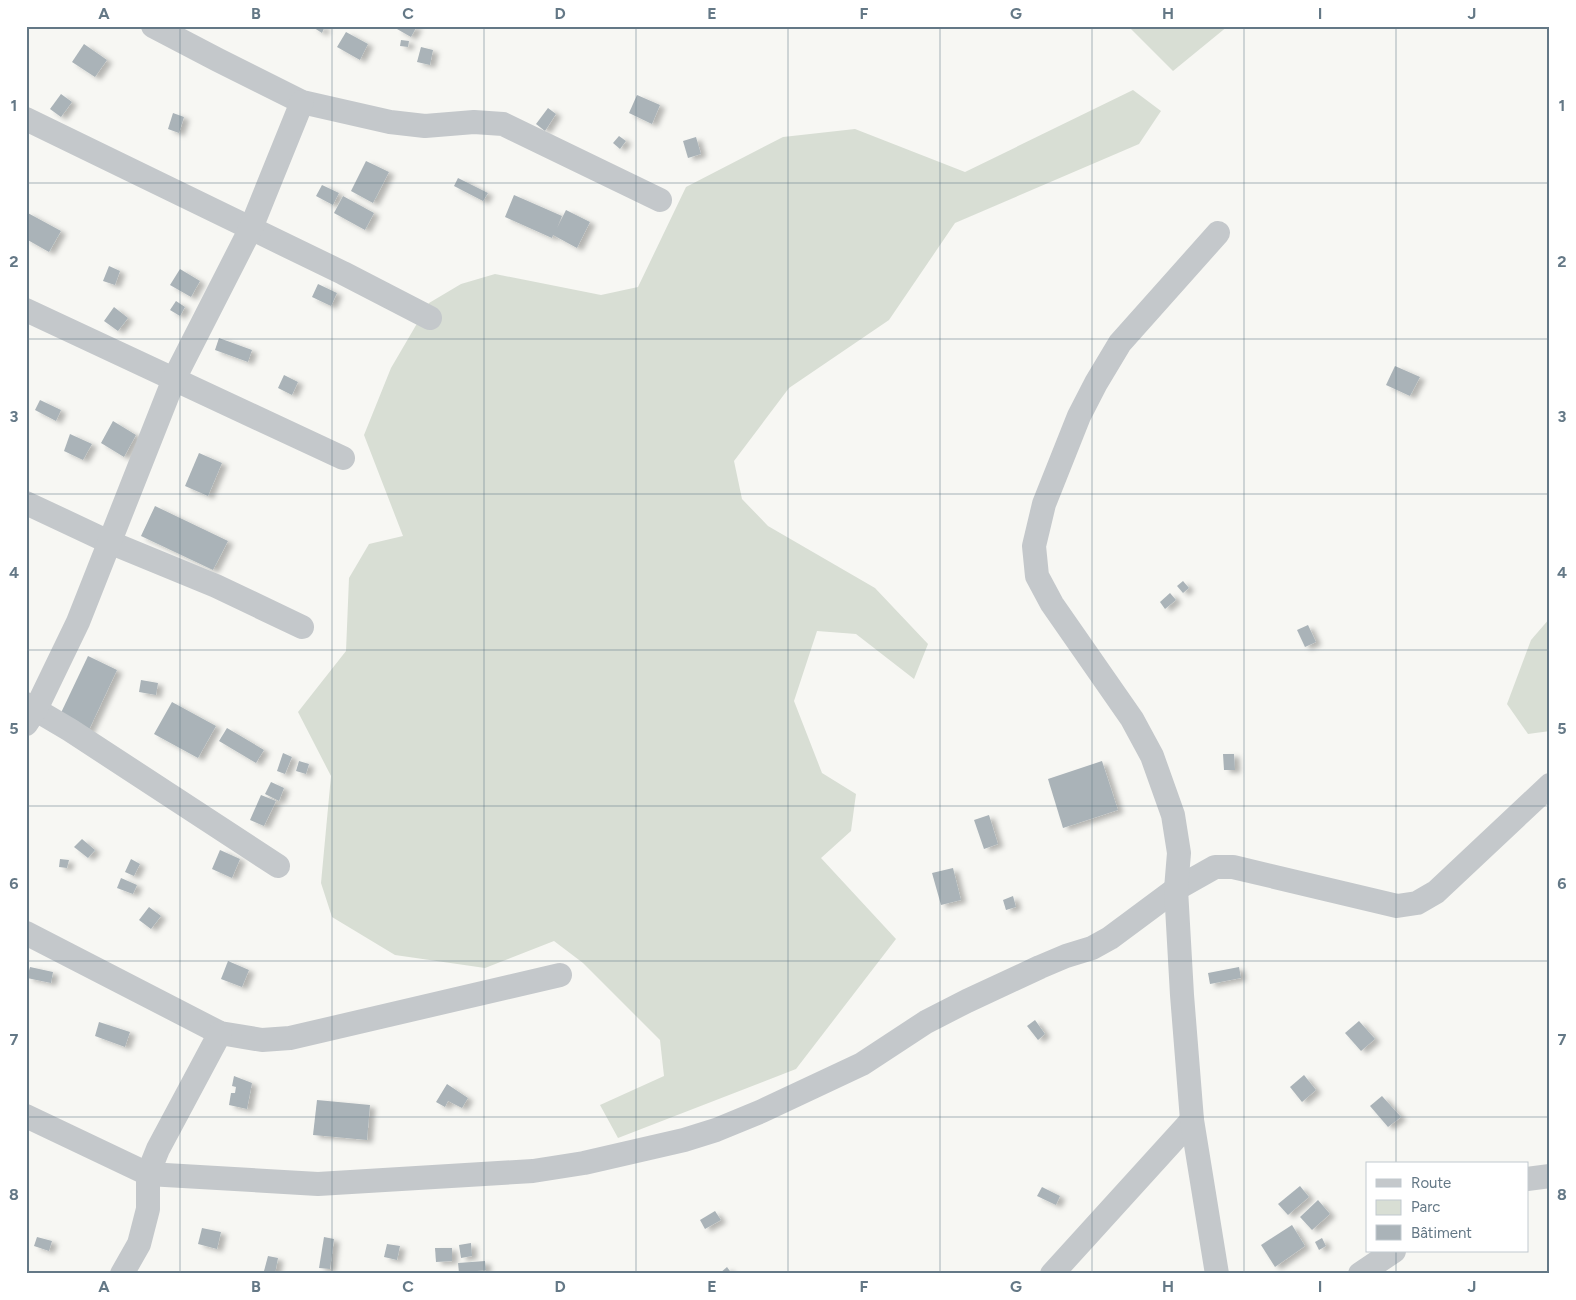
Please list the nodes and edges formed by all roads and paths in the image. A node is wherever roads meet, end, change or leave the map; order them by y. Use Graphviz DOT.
graph roads {
  1 [pos="153,26"];
  2 [pos="302,102"];
  3 [pos="26,119"];
  4 [pos="660,200"];
  5 [pos="251,228"];
  6 [pos="1218,233"];
  7 [pos="26,310"];
  8 [pos="430,318"];
  9 [pos="174,379"];
  10 [pos="343,458"];
  11 [pos="26,502"];
  12 [pos="109,542"];
  13 [pos="302,627"];
  14 [pos="30,712"];
  15 [pos="1550,785"];
  16 [pos="278,866"];
  17 [pos="1176,889"];
  18 [pos="26,933"];
  19 [pos="560,975"];
  20 [pos="220,1033"];
  21 [pos="26,1116"];
  22 [pos="1192,1120"];
  23 [pos="148,1174"];
  24 [pos="1550,1176"];
  25 [pos="1528,1179"];
  26 [pos="1393,1252"];
  27 [pos="122,1274"];
  28 [pos="1052,1274"];
  29 [pos="1217,1274"];
  30 [pos="1360,1274"];
  1 -- 2 [label="street"];
  2 -- 4 [label="street"];
  2 -- 5 [label="street"];
  3 -- 5 [label="street"];
  5 -- 8 [label="street"];
  5 -- 9 [label="street"];
  6 -- 17 [label="street"];
  7 -- 9 [label="street"];
  9 -- 10 [label="street"];
  9 -- 12 [label="street"];
  11 -- 12 [label="street"];
  12 -- 13 [label="street"];
  12 -- 14 [label="street"];
  14 -- 16 [label="street"];
  15 -- 17 [label="street"];
  17 -- 22 [label="street"];
  17 -- 23 [label="street"];
  18 -- 20 [label="street"];
  19 -- 20 [label="street"];
  20 -- 23 [label="street"];
  21 -- 23 [label="street"];
  22 -- 28 [label="street"];
  22 -- 29 [label="street"];
  23 -- 27 [label="street"];
  24 -- 25 [label="street"];
  26 -- 30 [label="street"];
}
